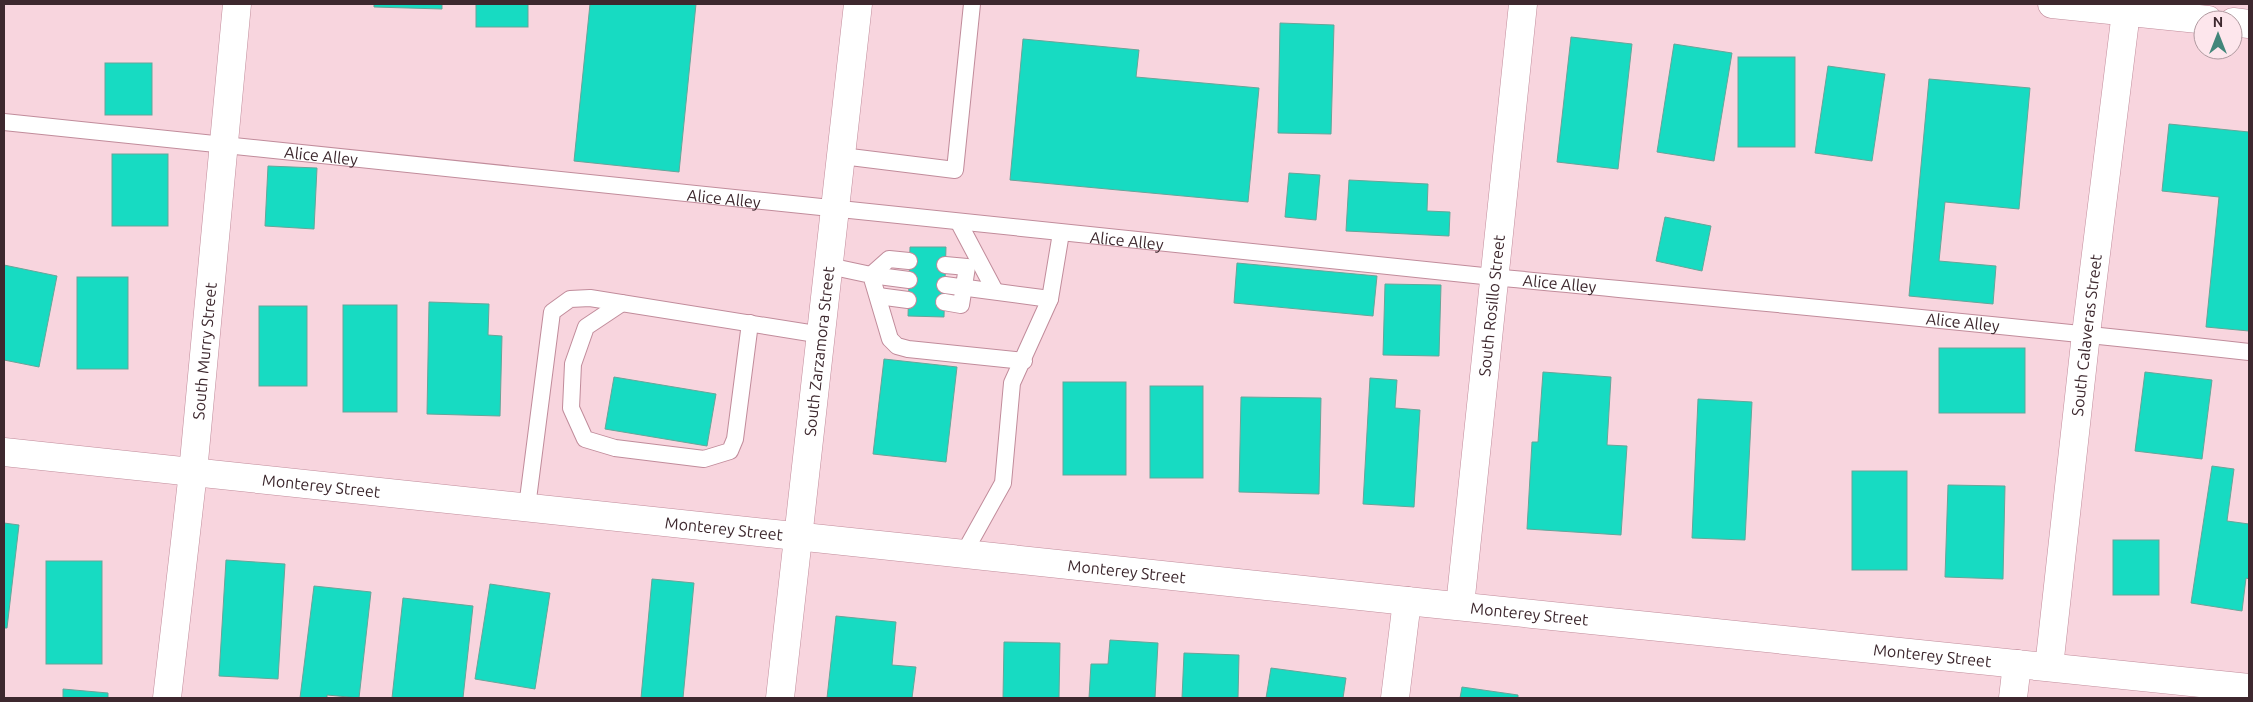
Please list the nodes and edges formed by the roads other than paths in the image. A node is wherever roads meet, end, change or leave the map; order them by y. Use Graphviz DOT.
graph roads {
  1 [pos="237,4"];
  2 [pos="858,4"];
  3 [pos="972,4"];
  4 [pos="1523,4"];
  5 [pos="2052,4"];
  6 [pos="2127,8"];
  7 [pos="2193,18"];
  8 [pos="4,122"];
  9 [pos="223,145"];
  10 [pos="842,156"];
  11 [pos="836,210"];
  12 [pos="959,223"];
  13 [pos="1061,233"];
  14 [pos="909,261"];
  15 [pos="945,265"];
  16 [pos="829,266"];
  17 [pos="871,276"];
  18 [pos="1493,277"];
  19 [pos="909,280"];
  20 [pos="945,285"];
  21 [pos="964,288"];
  22 [pos="995,291"];
  23 [pos="878,296"];
  24 [pos="1050,299"];
  25 [pos="908,300"];
  26 [pos="944,302"];
  27 [pos="622,303"];
  28 [pos="750,323"];
  29 [pos="2086,334"];
  30 [pos="822,335"];
  31 [pos="2249,352"];
  32 [pos="1024,361"];
  33 [pos="4,452"];
  34 [pos="193,472"];
  35 [pos="527,507"];
  36 [pos="799,536"];
  37 [pos="964,553"];
  38 [pos="1407,601"];
  39 [pos="1460,606"];
  40 [pos="2017,664"];
  41 [pos="2049,667"];
  42 [pos="2249,688"];
  43 [pos="167,698"];
  44 [pos="780,698"];
  45 [pos="1396,698"];
  46 [pos="2013,698"];
  1 -- 9 [label="street, South Murry Street"];
  2 -- 10 [label="street, South Zarzamora Street"];
  3 -- 10 [label="lane"];
  4 -- 18 [label="street, South Rosillo Street"];
  5 -- 6 [label="street"];
  6 -- 7 [label="street"];
  6 -- 29 [label="street, South Calaveras Street"];
  8 -- 9 [label="lane, Alice Alley"];
  9 -- 11 [label="lane, Alice Alley"];
  9 -- 34 [label="street, South Murry Street"];
  10 -- 11 [label="street, South Zarzamora Street"];
  11 -- 12 [label="lane, Alice Alley"];
  11 -- 16 [label="street, South Zarzamora Street"];
  12 -- 13 [label="lane, Alice Alley"];
  12 -- 22 [label="lane"];
  13 -- 18 [label="lane, Alice Alley"];
  13 -- 24 [label="lane"];
  14 -- 17 [label="lane"];
  15 -- 21 [label="lane"];
  16 -- 17 [label="lane"];
  16 -- 30 [label="street, South Zarzamora Street"];
  17 -- 19 [label="lane"];
  17 -- 23 [label="lane"];
  18 -- 29 [label="lane, Alice Alley"];
  18 -- 39 [label="street, South Rosillo Street"];
  20 -- 21 [label="lane"];
  21 -- 22 [label="lane"];
  21 -- 26 [label="lane"];
  22 -- 24 [label="lane"];
  23 -- 25 [label="lane"];
  23 -- 32 [label="lane"];
  24 -- 32 [label="lane"];
  27 -- 28 [label="lane"];
  27 -- 28 [label="lane"];
  27 -- 35 [label="lane"];
  28 -- 30 [label="lane"];
  29 -- 31 [label="lane, Alice Alley"];
  29 -- 41 [label="street, South Calaveras Street"];
  30 -- 36 [label="street, South Zarzamora Street"];
  32 -- 37 [label="lane"];
  33 -- 34 [label="street, Monterey Street"];
  34 -- 35 [label="street, Monterey Street"];
  34 -- 43 [label="street, South Murry Street"];
  35 -- 36 [label="street, Monterey Street"];
  36 -- 37 [label="street, Monterey Street"];
  36 -- 44 [label="street, South Zarzamora Street"];
  37 -- 38 [label="street, Monterey Street"];
  38 -- 39 [label="street, Monterey Street"];
  38 -- 45 [label="street"];
  39 -- 40 [label="street, Monterey Street"];
  40 -- 41 [label="street, Monterey Street"];
  40 -- 46 [label="street"];
  41 -- 42 [label="street, Monterey Street"];
}
